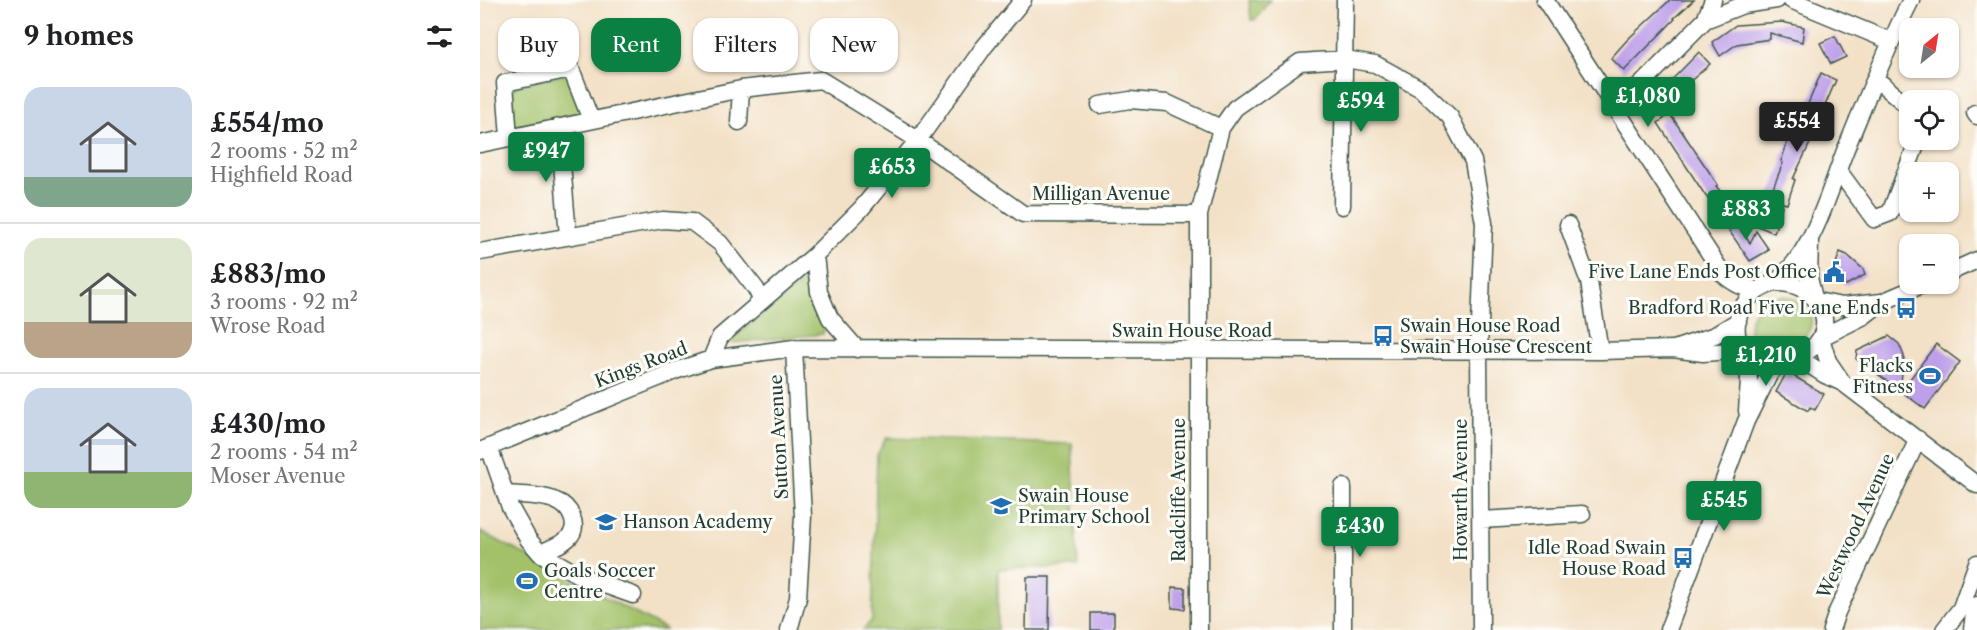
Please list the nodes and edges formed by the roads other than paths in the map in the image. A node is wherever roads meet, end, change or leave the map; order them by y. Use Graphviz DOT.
graph roads {
  1 [pos="1023,0"];
  2 [pos="1345,0"];
  3 [pos="1545,0"];
  4 [pos="1713,0"];
  5 [pos="1774,0"];
  6 [pos="1791,0"];
  7 [pos="1911,0"];
  8 [pos="1705,20"];
  9 [pos="1890,40"];
  10 [pos="1345,59"];
  11 [pos="1875,78"];
  12 [pos="741,89"];
  13 [pos="1899,99"];
  14 [pos="1100,105"];
  15 [pos="1616,110"];
  16 [pos="591,120"];
  17 [pos="739,122"];
  18 [pos="559,127"];
  19 [pos="1221,128"];
  20 [pos="509,138"];
  21 [pos="918,140"];
  22 [pos="480,144"];
  23 [pos="1914,150"];
  24 [pos="1838,170"];
  25 [pos="1342,206"];
  26 [pos="1199,214"];
  27 [pos="1568,225"];
  28 [pos="568,236"];
  29 [pos="1810,240"];
  30 [pos="480,252"];
  31 [pos="815,255"];
  32 [pos="1977,260"];
  33 [pos="1959,268"];
  34 [pos="1723,274"];
  35 [pos="1775,283"];
  36 [pos="1757,290"];
  37 [pos="1901,294"];
  38 [pos="1816,300"];
  39 [pos="762,302"];
  40 [pos="1882,302"];
  41 [pos="1738,318"];
  42 [pos="1822,337"];
  43 [pos="794,348"];
  44 [pos="857,349"];
  45 [pos="1673,349"];
  46 [pos="1198,350"];
  47 [pos="1479,350"];
  48 [pos="1600,351"];
  49 [pos="1747,353"];
  50 [pos="1788,358"];
  51 [pos="711,359"];
  52 [pos="1843,383"];
  53 [pos="1746,421"];
  54 [pos="1918,439"];
  55 [pos="484,449"];
  56 [pos="1977,485"];
  57 [pos="1342,487"];
  58 [pos="505,494"];
  59 [pos="1581,513"];
  60 [pos="1481,520"];
  61 [pos="540,552"];
  62 [pos="1977,563"];
  63 [pos="633,595"];
  64 [pos="1971,608"];
  65 [pos="789,630"];
  66 [pos="1199,630"];
  67 [pos="1343,630"];
  68 [pos="1481,630"];
  69 [pos="1668,630"];
  70 [pos="1831,630"];
  71 [pos="1944,630"];
  72 [pos="1972,630"];
  1 -- 21 [label="street, Kings Road"];
  2 -- 10 [label="street"];
  3 -- 15 [label="street"];
  4 -- 8 [label="street"];
  5 -- 8 [label="street"];
  6 -- 9 [label="street"];
  7 -- 9 [label="street"];
  8 -- 15 [label="street"];
  9 -- 11 [label="street"];
  10 -- 19 [label="street, Howarth Avenue"];
  10 -- 25 [label="street"];
  10 -- 47 [label="street, Howarth Avenue"];
  11 -- 13 [label="street"];
  11 -- 24 [label="street"];
  12 -- 16 [label="street, Milligan Avenue"];
  12 -- 17 [label="street"];
  12 -- 21 [label="street, Milligan Avenue"];
  14 -- 19 [label="street"];
  15 -- 34 [label="street"];
  16 -- 18 [label="street, Milligan Avenue"];
  16 -- 20 [label="street"];
  18 -- 20 [label="street, Milligan Avenue"];
  18 -- 28 [label="street"];
  19 -- 26 [label="street, Radcliffe Avenue"];
  20 -- 22 [label="street, Milligan Avenue"];
  21 -- 26 [label="street, Milligan Avenue"];
  21 -- 31 [label="street, Kings Road"];
  23 -- 24 [label="street"];
  24 -- 29 [label="street"];
  26 -- 46 [label="street, Radcliffe Avenue"];
  27 -- 48 [label="street"];
  28 -- 30 [label="street"];
  28 -- 39 [label="street"];
  29 -- 35 [label="street"];
  29 -- 38 [label="street"];
  31 -- 39 [label="street, Kings Road"];
  31 -- 44 [label="street"];
  32 -- 33 [label="street"];
  34 -- 36 [label="street"];
  34 -- 41 [label="street"];
  35 -- 36 [label="street"];
  35 -- 38 [label="street"];
  36 -- 41 [label="street"];
  37 -- 40 [label="street"];
  38 -- 40 [label="street"];
  38 -- 42 [label="street"];
  39 -- 51 [label="street, Kings Road"];
  40 -- 42 [label="street"];
  41 -- 45 [label="street, Swain House Road"];
  41 -- 49 [label="street"];
  42 -- 50 [label="street"];
  42 -- 52 [label="street"];
  43 -- 44 [label="street, Swain House Road"];
  43 -- 51 [label="street, Swain House Road"];
  43 -- 65 [label="street, Sutton Avenue"];
  44 -- 46 [label="street, Swain House Road"];
  45 -- 48 [label="street, Swain House Road"];
  45 -- 49 [label="street, Swain House Road"];
  46 -- 47 [label="street, Swain House Road"];
  46 -- 66 [label="street, Radcliffe Avenue"];
  47 -- 48 [label="street, Swain House Road"];
  47 -- 60 [label="street, Howarth Avenue"];
  49 -- 50 [label="street"];
  49 -- 53 [label="street"];
  50 -- 52 [label="street"];
  50 -- 53 [label="street"];
  51 -- 55 [label="street, Kings Road"];
  52 -- 54 [label="street"];
  53 -- 69 [label="street"];
  54 -- 56 [label="street"];
  54 -- 70 [label="street, Westwood Avenue"];
  55 -- 58 [label="street"];
  57 -- 67 [label="street"];
  58 -- 61 [label="street"];
  58 -- 61 [label="street"];
  59 -- 60 [label="street"];
  60 -- 68 [label="street, Howarth Avenue"];
  61 -- 63 [label="street"];
  62 -- 64 [label="street"];
  64 -- 71 [label="street"];
  64 -- 72 [label="street"];
}
